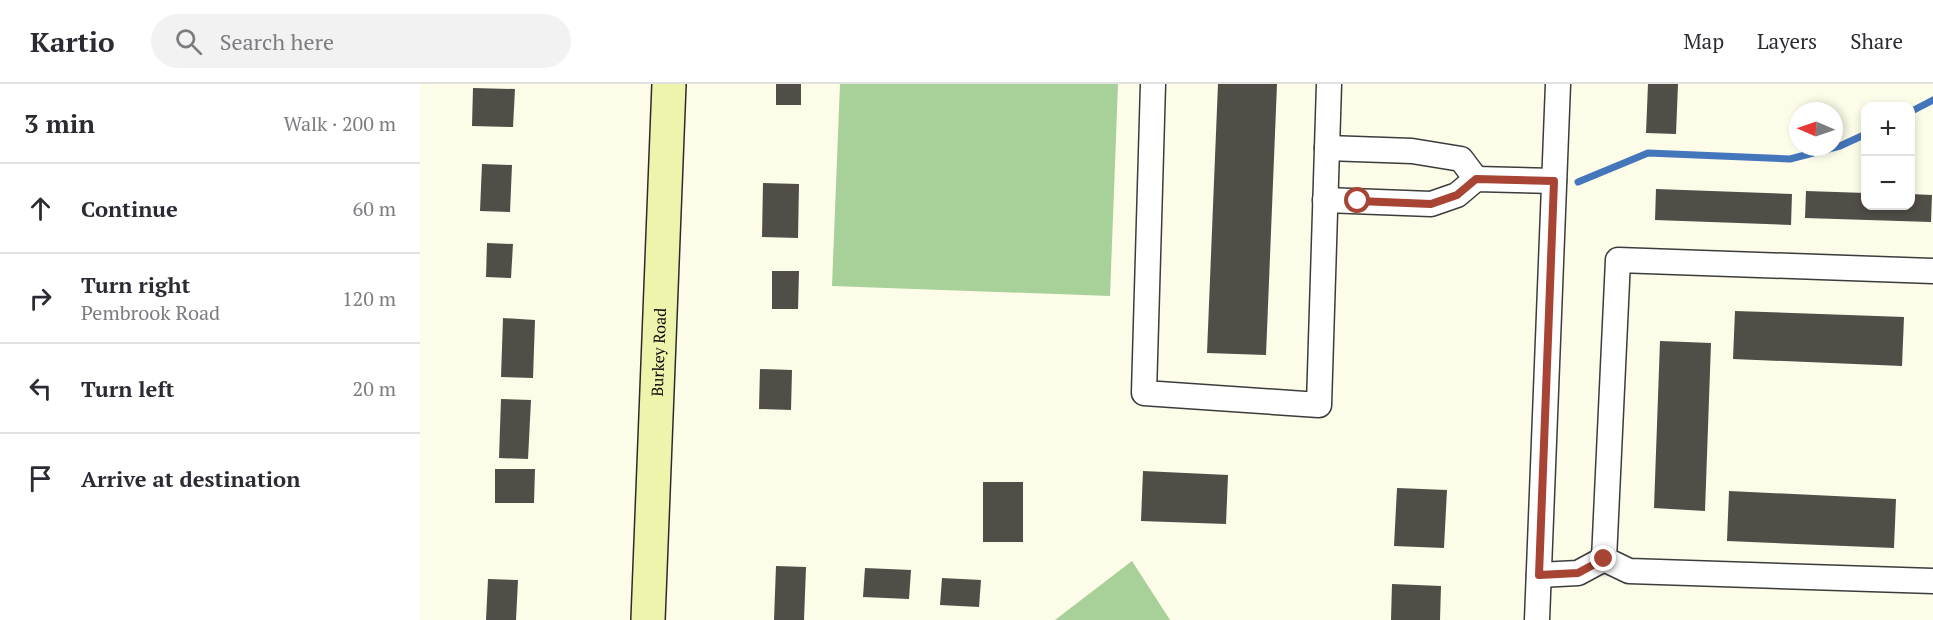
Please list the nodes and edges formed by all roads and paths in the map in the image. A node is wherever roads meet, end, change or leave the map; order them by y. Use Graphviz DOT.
graph roads {
  1 [pos="669,84"];
  2 [pos="1153,84"];
  3 [pos="1329,84"];
  4 [pos="1558,84"];
  5 [pos="1327,148"];
  6 [pos="1476,179"];
  7 [pos="1554,181"];
  8 [pos="1325,200"];
  9 [pos="1933,271"];
  10 [pos="1604,559"];
  11 [pos="1539,575"];
  12 [pos="1933,581"];
  13 [pos="648,620"];
  14 [pos="1537,620"];
  1 -- 13 [label="street, Burkey Road"];
  2 -- 8 [label="street"];
  3 -- 5 [label="street"];
  4 -- 7 [label="street"];
  5 -- 6 [label="street"];
  5 -- 8 [label="street"];
  6 -- 7 [label="street"];
  6 -- 8 [label="street"];
  7 -- 11 [label="street"];
  9 -- 10 [label="street"];
  10 -- 11 [label="street"];
  10 -- 12 [label="street"];
  11 -- 14 [label="street"];
}
